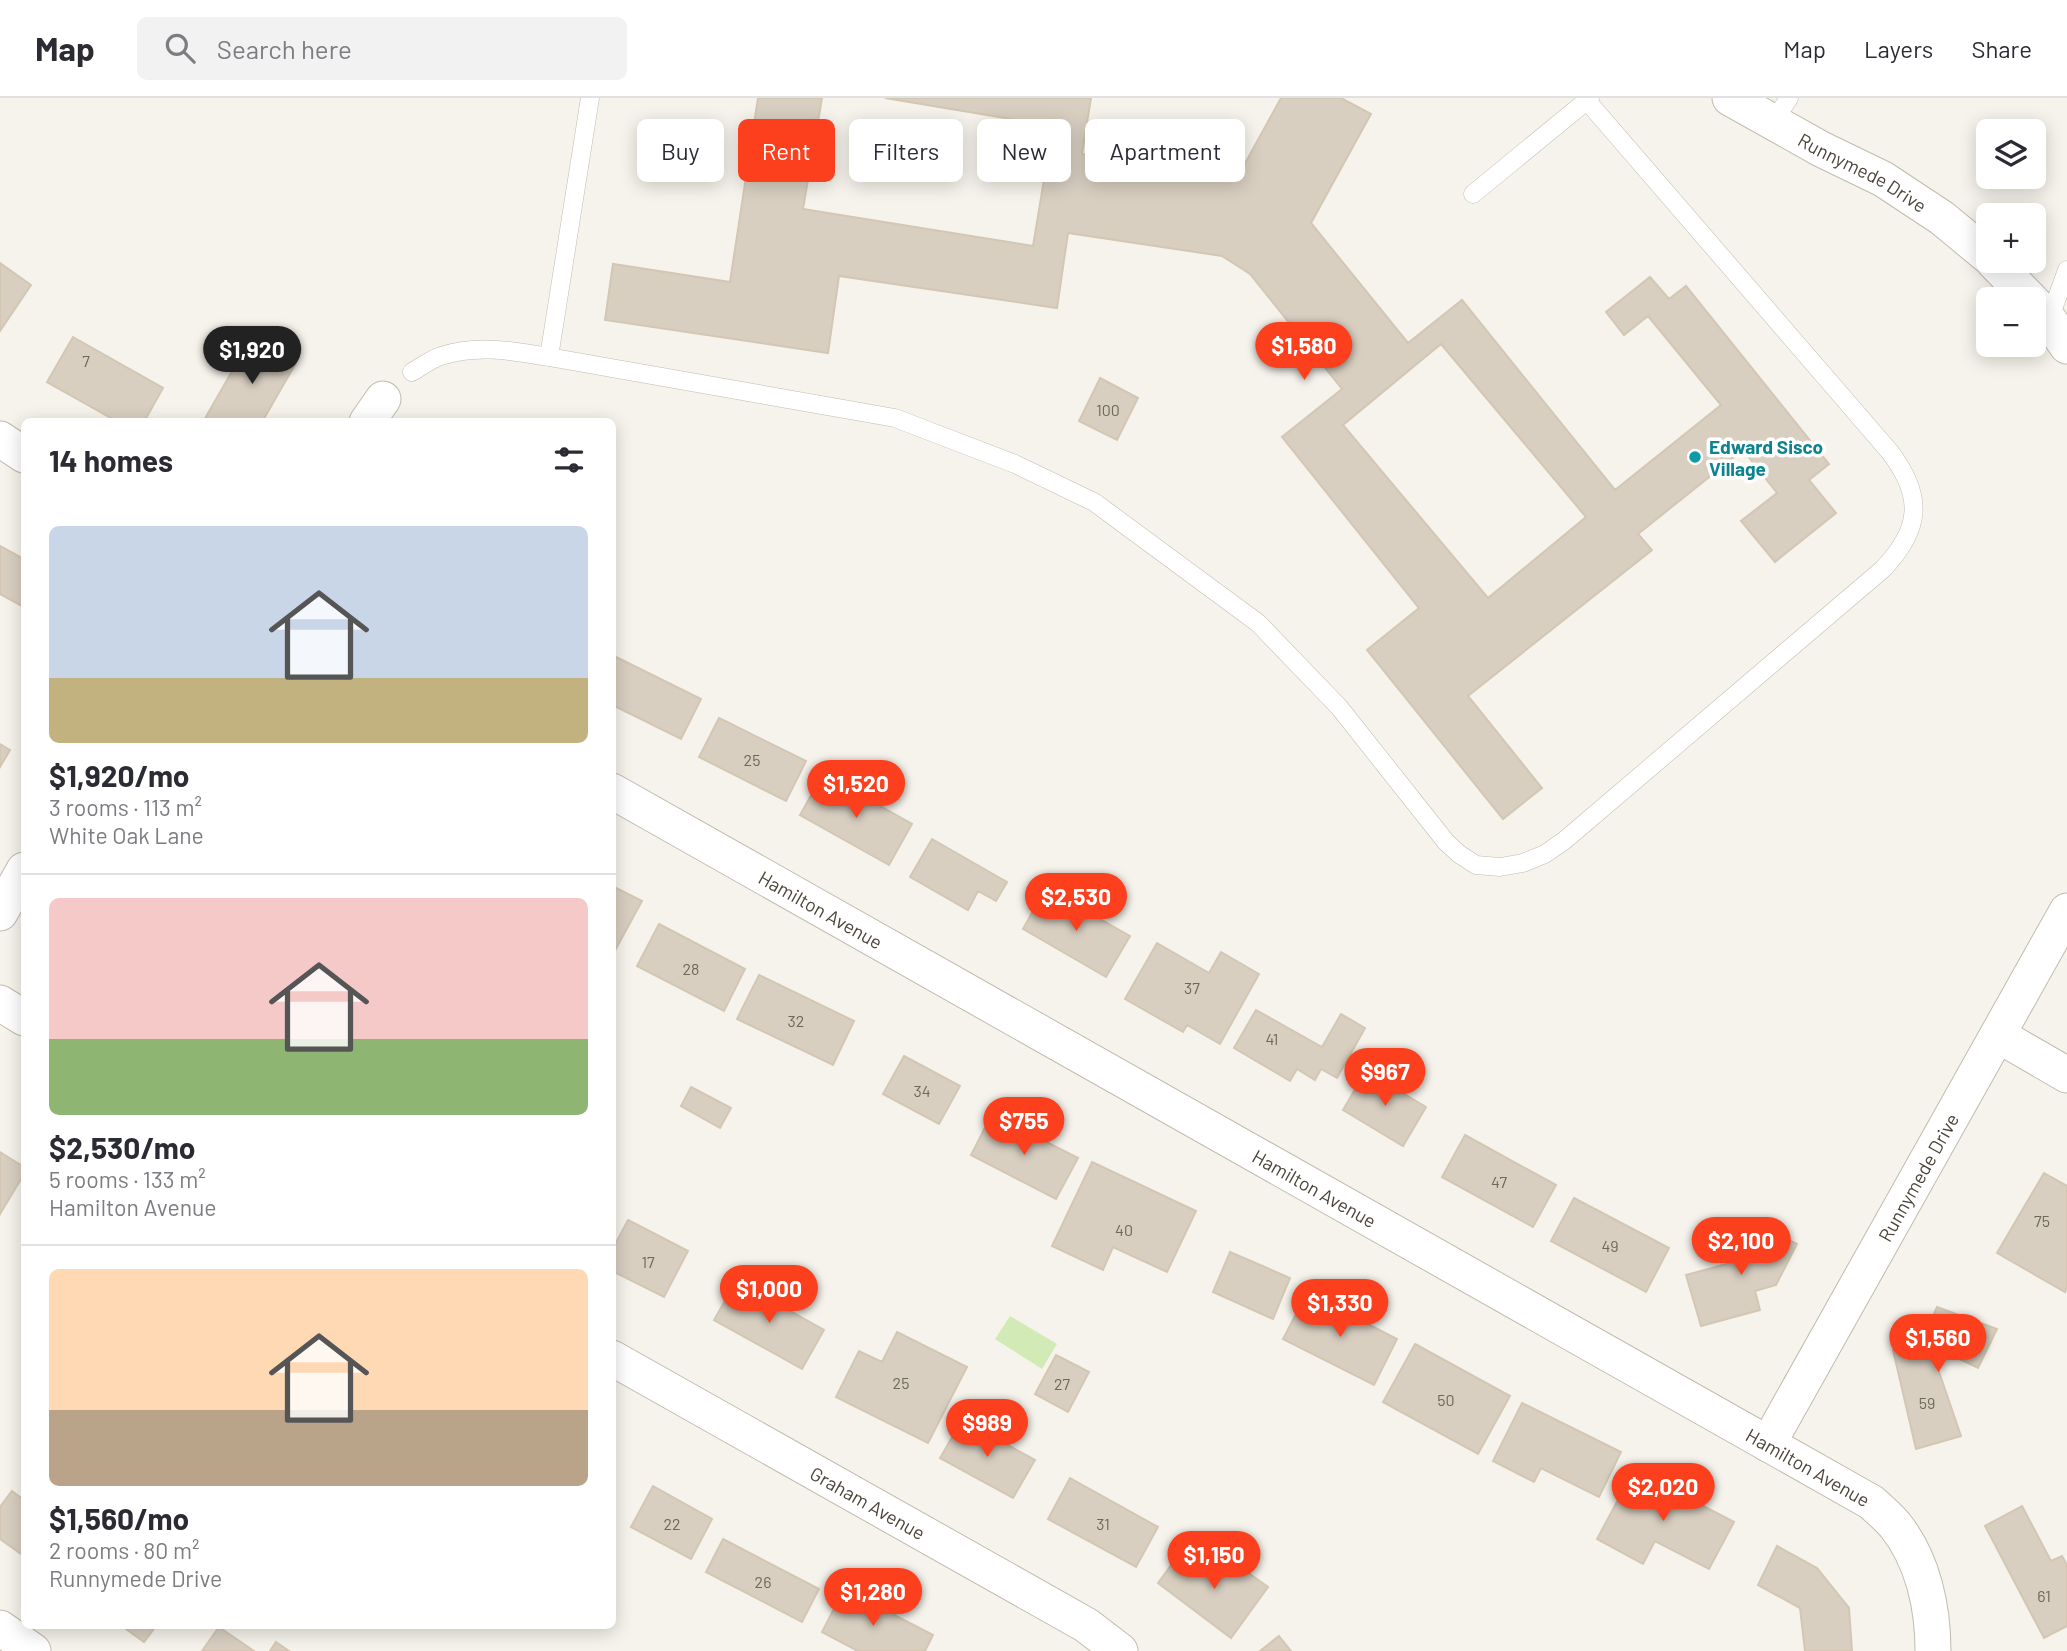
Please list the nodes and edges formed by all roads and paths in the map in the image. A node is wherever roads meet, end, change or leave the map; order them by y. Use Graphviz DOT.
graph roads {
  1 [pos="590,98"];
  2 [pos="1731,98"];
  3 [pos="1589,100"];
  4 [pos="1781,110"];
  5 [pos="1474,194"];
  6 [pos="1976,246"];
  7 [pos="2067,270"];
  8 [pos="2004,273"];
  9 [pos="2017,287"];
  10 [pos="2046,315"];
  11 [pos="549,358"];
  12 [pos="412,372"];
  13 [pos="0,439"];
  14 [pos="21,453"];
  15 [pos="616,793"];
  16 [pos="21,875"];
  17 [pos="2067,911"];
  18 [pos="0,913"];
  19 [pos="0,1003"];
  20 [pos="21,1016"];
  21 [pos="1998,1035"];
  22 [pos="2067,1075"];
  23 [pos="616,1360"];
  24 [pos="1768,1444"];
  25 [pos="0,1628"];
  26 [pos="33,1651"];
  27 [pos="1120,1651"];
  28 [pos="1933,1651"];
  1 -- 11 [label="lane"];
  2 -- 4 [label="street, Runnymede Drive"];
  3 -- 5 [label="lane"];
  3 -- 11 [label="lane"];
  4 -- 6 [label="street, Runnymede Drive"];
  7 -- 10 [label="lane"];
  8 -- 9 [label="street"];
  11 -- 12 [label="lane"];
  13 -- 14 [label="street"];
  15 -- 24 [label="street, Hamilton Avenue"];
  16 -- 18 [label="street"];
  17 -- 21 [label="street, Runnymede Drive"];
  19 -- 20 [label="street"];
  21 -- 22 [label="street"];
  21 -- 24 [label="street, Runnymede Drive"];
  23 -- 27 [label="street, Graham Avenue"];
  24 -- 28 [label="street, Hamilton Avenue"];
  25 -- 26 [label="street"];
}
